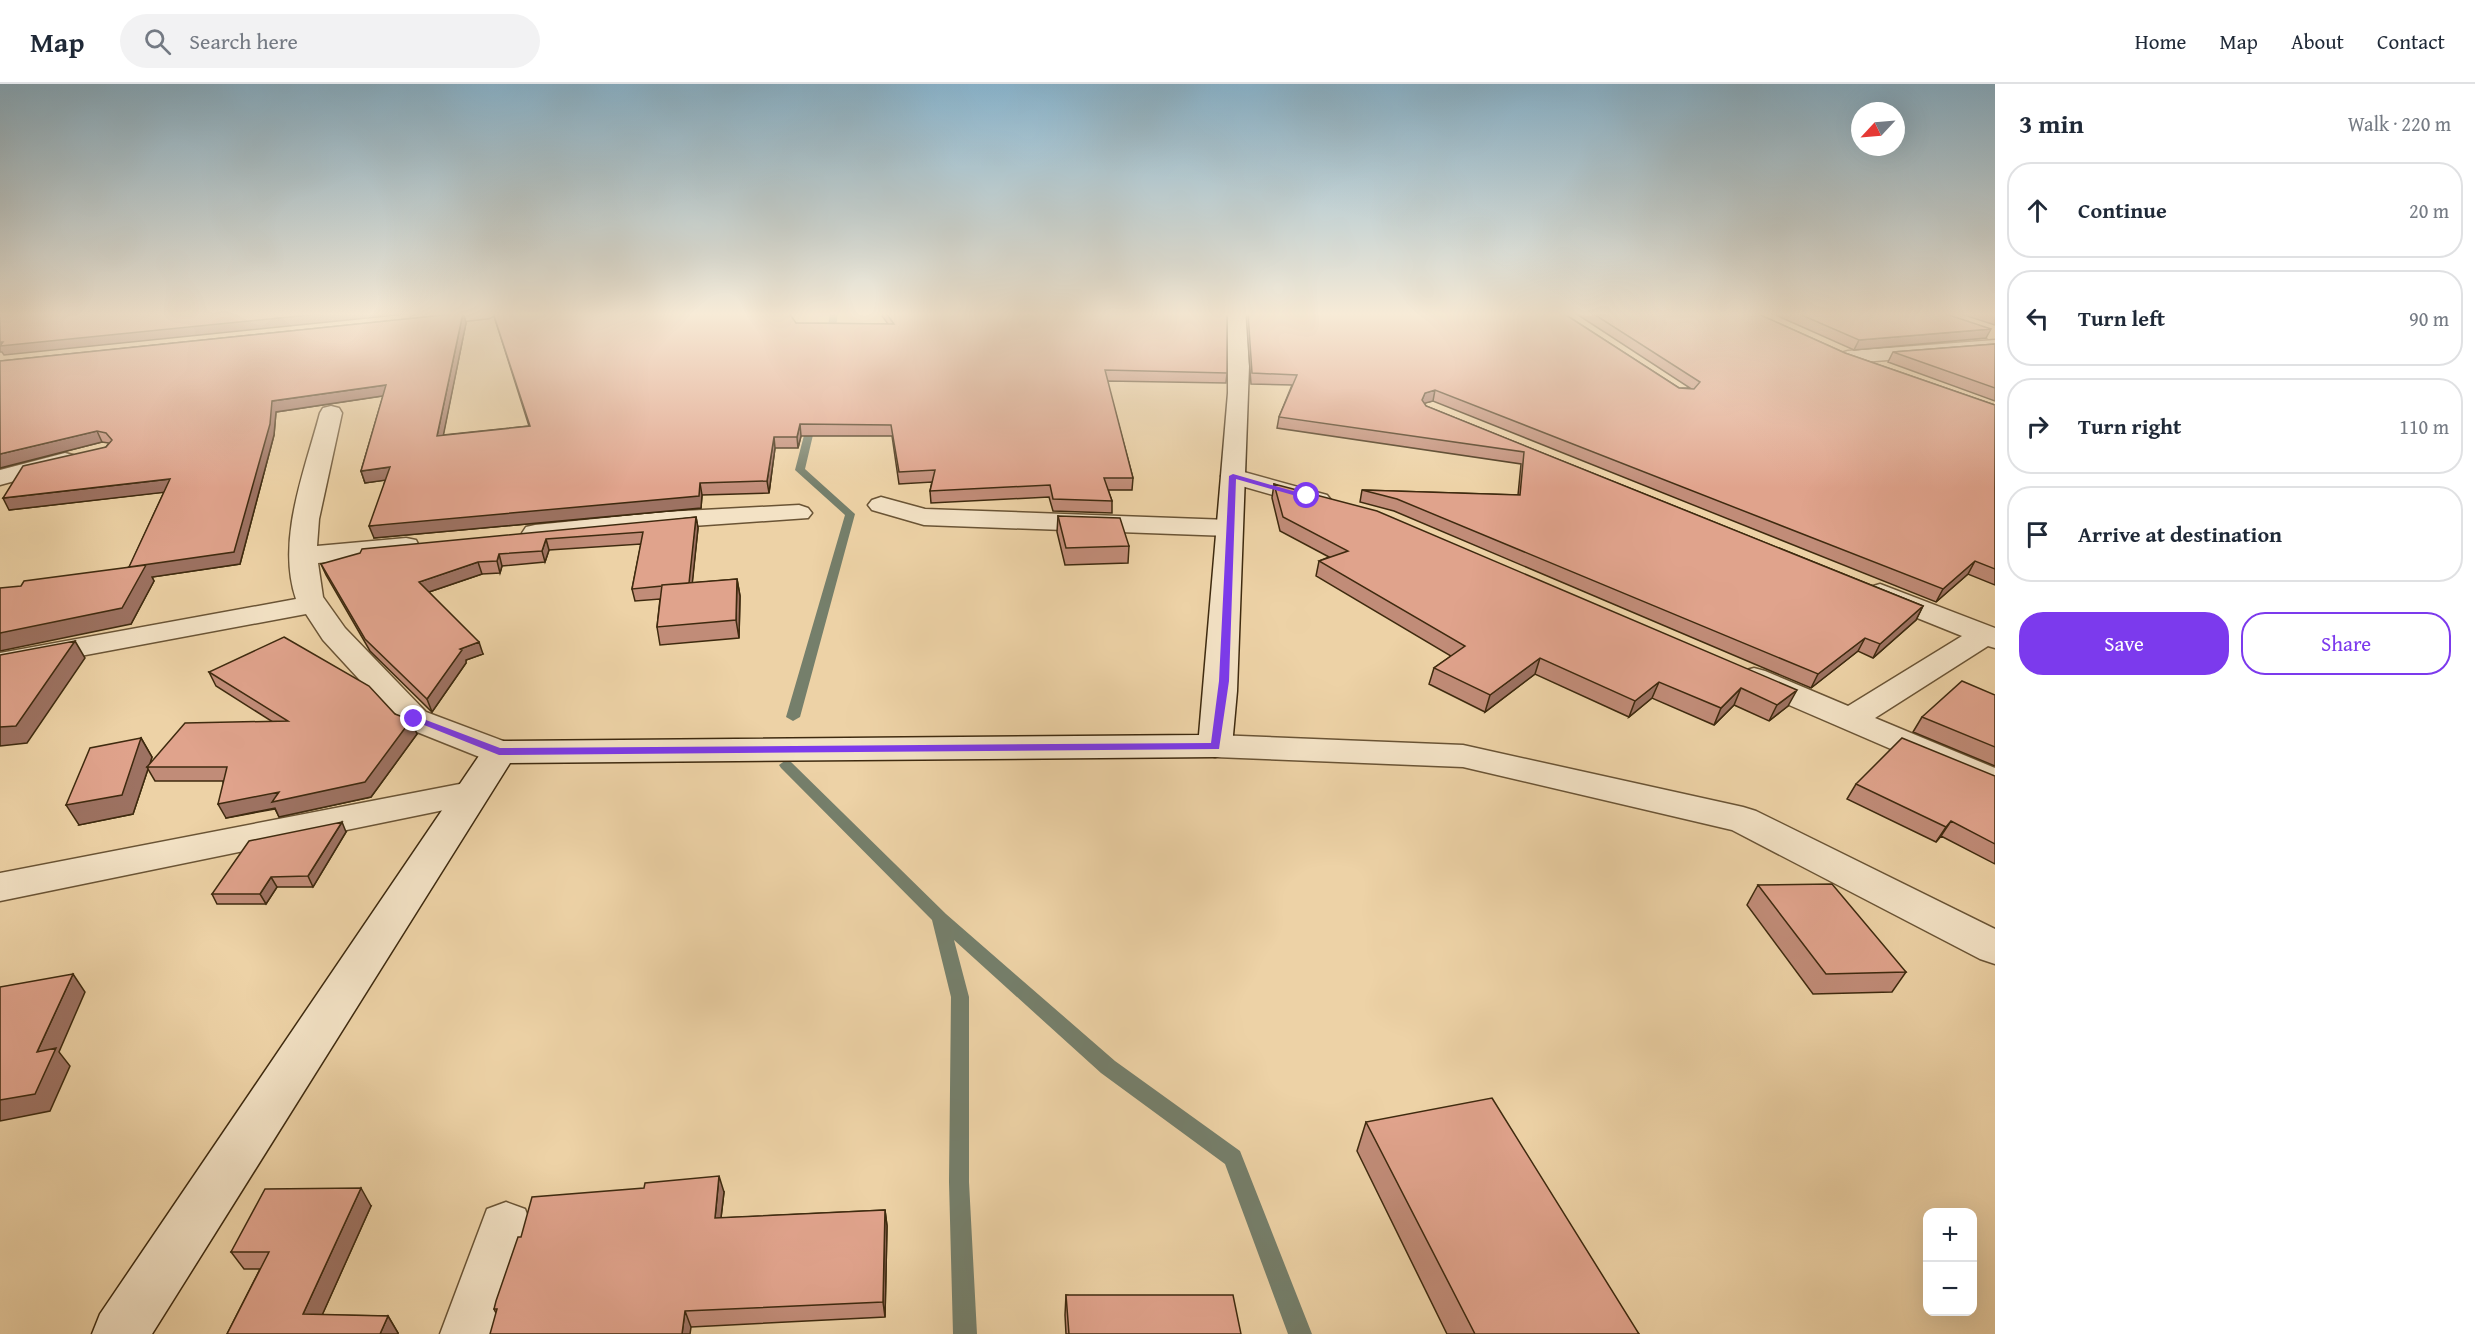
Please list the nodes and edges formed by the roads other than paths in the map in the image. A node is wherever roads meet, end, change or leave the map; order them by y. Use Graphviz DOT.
graph roads {
  1 [pos="1240,371"];
  2 [pos="1888,371"];
  3 [pos="1895,374"];
  4 [pos="331,413"];
  5 [pos="92,454"];
  6 [pos="1233,476"];
  7 [pos="0,478"];
  8 [pos="881,505"];
  9 [pos="1340,506"];
  10 [pos="799,513"];
  11 [pos="1229,528"];
  12 [pos="513,535"];
  13 [pos="431,543"];
  14 [pos="303,556"];
  15 [pos="1853,583"];
  16 [pos="314,604"];
  17 [pos="1990,638"];
  18 [pos="0,662"];
  19 [pos="1731,668"];
  20 [pos="1850,719"];
  21 [pos="1215,746"];
  22 [pos="499,752"];
  23 [pos="1995,782"];
  24 [pos="470,794"];
  25 [pos="0,887"];
  26 [pos="1995,948"];
  27 [pos="506,1227"];
  28 [pos="120,1334"];
  29 [pos="468,1334"];
  1 -- 6 [label="street"];
  2 -- 3 [label="street"];
  4 -- 14 [label="street"];
  5 -- 7 [label="street"];
  6 -- 9 [label="street"];
  6 -- 11 [label="street"];
  8 -- 11 [label="street"];
  10 -- 12 [label="street"];
  11 -- 21 [label="street"];
  13 -- 14 [label="street"];
  14 -- 16 [label="street"];
  15 -- 17 [label="street"];
  16 -- 18 [label="street"];
  16 -- 22 [label="street"];
  17 -- 20 [label="street"];
  19 -- 20 [label="street"];
  20 -- 23 [label="street"];
  21 -- 22 [label="street"];
  21 -- 26 [label="street"];
  22 -- 24 [label="street"];
  24 -- 25 [label="street"];
  24 -- 28 [label="street"];
  27 -- 29 [label="street"];
}
